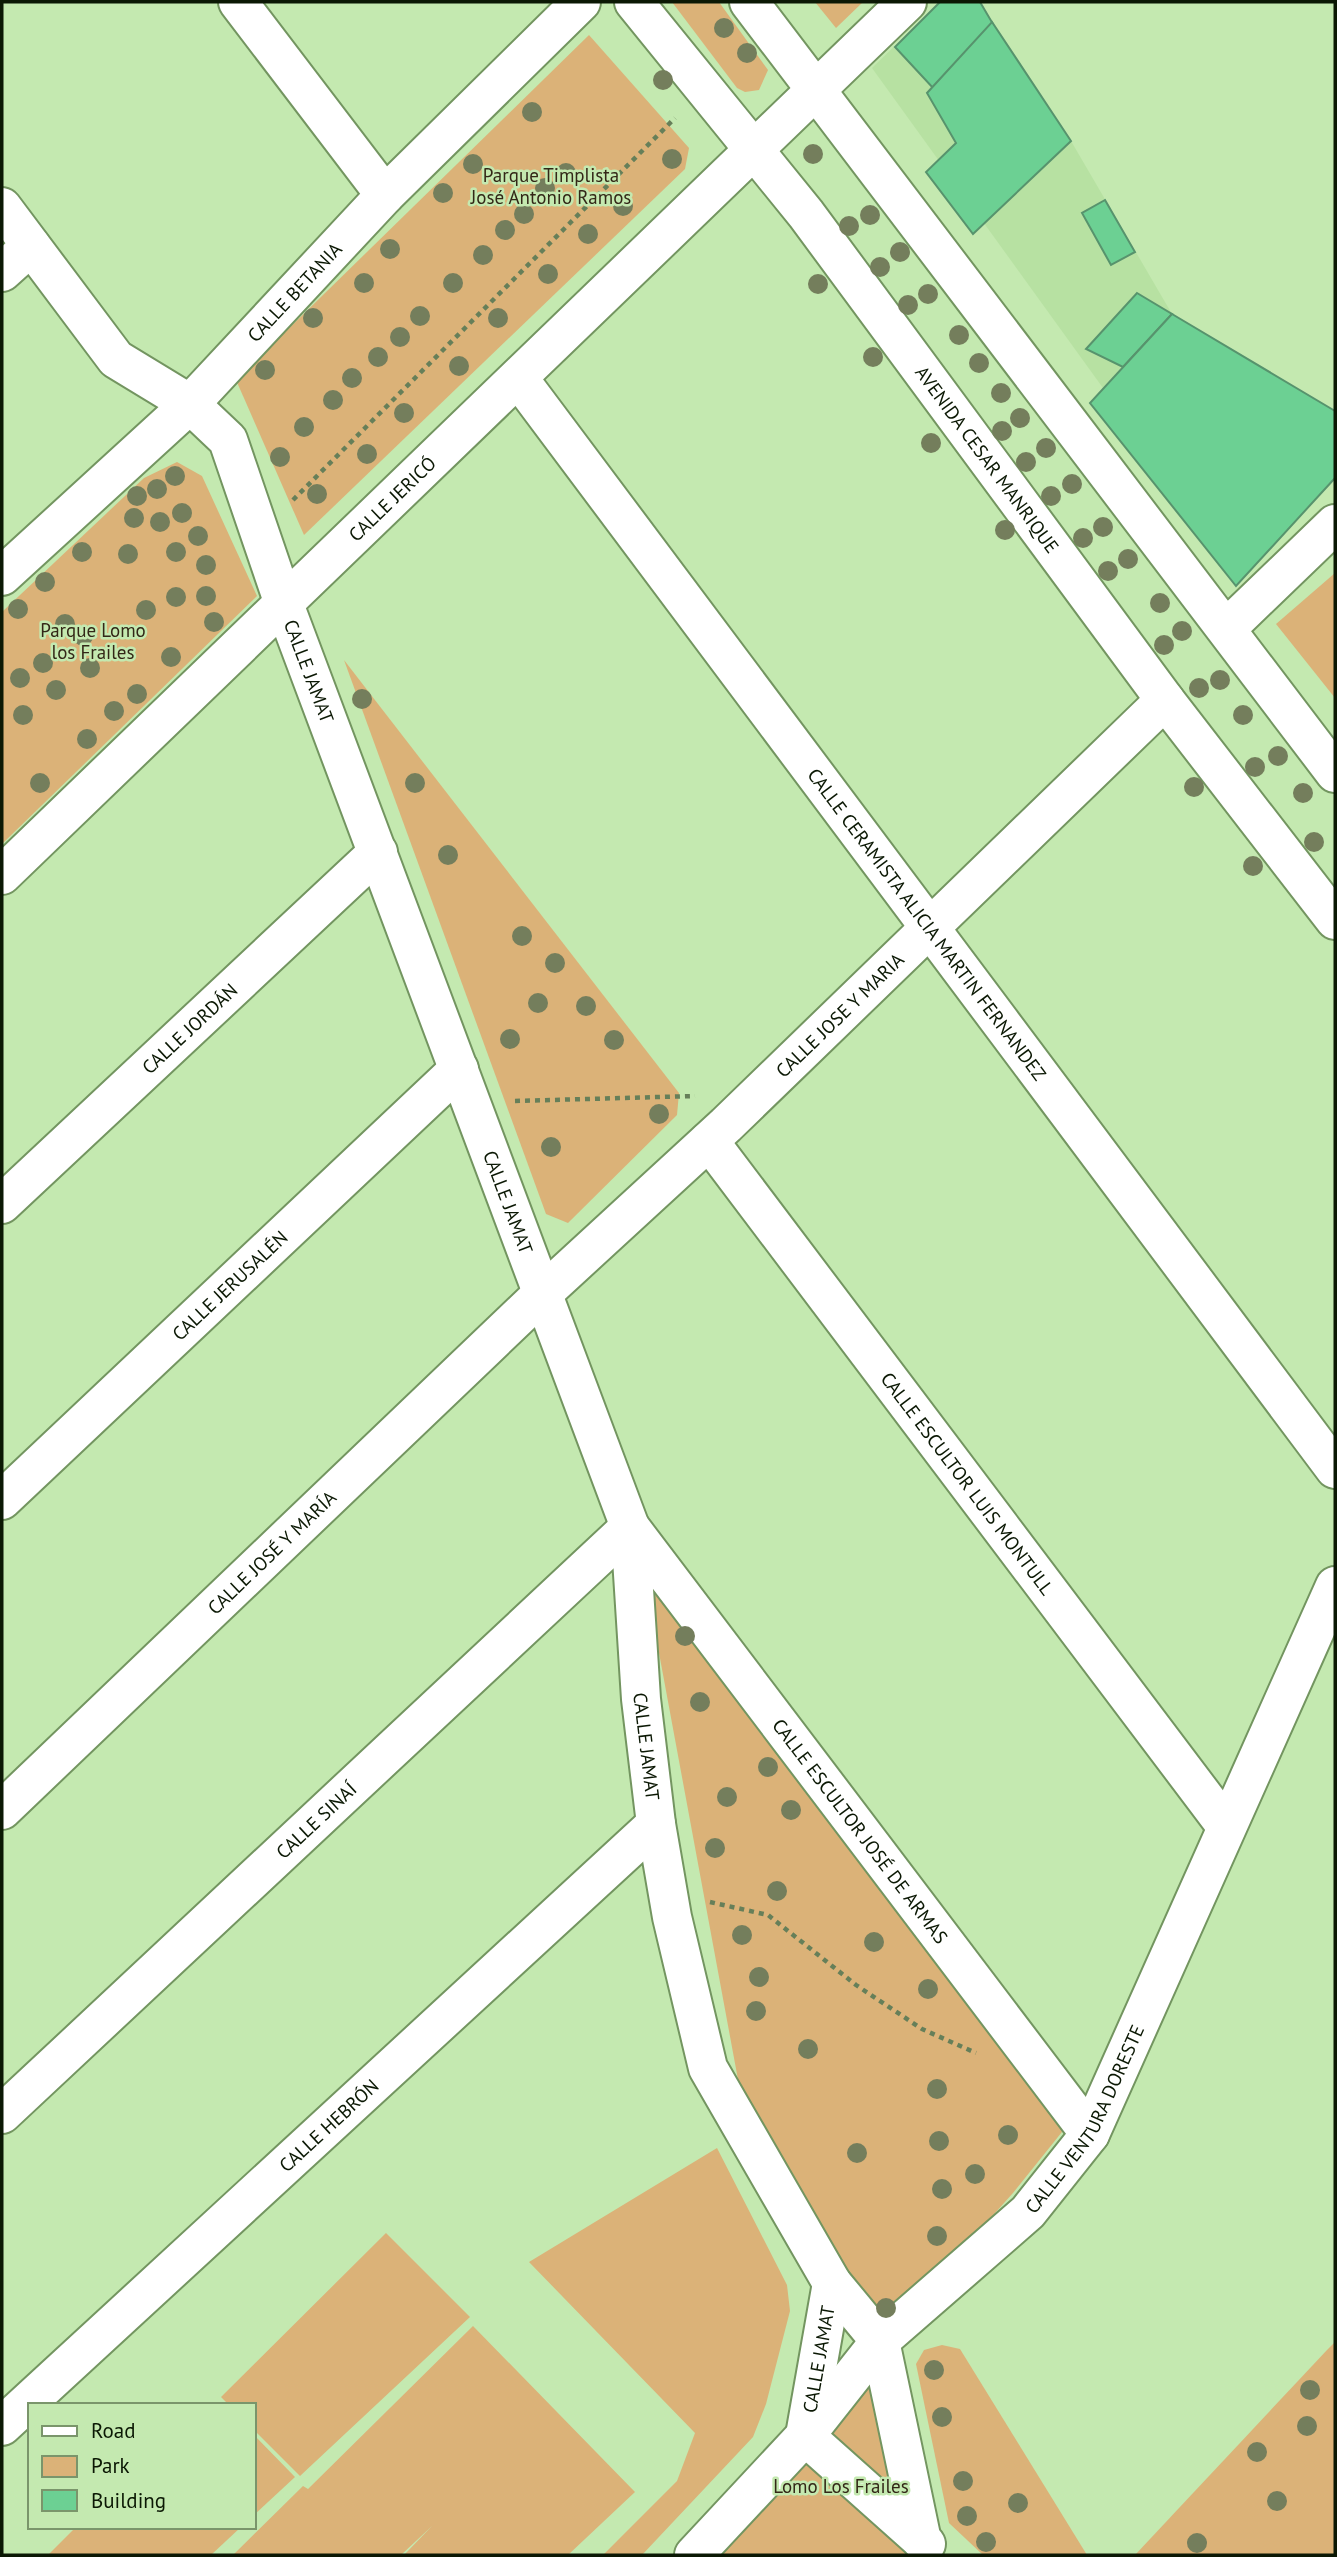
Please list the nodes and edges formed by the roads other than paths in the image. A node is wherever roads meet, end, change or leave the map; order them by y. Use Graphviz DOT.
graph roads {
  1 [pos="238,2"];
  2 [pos="581,2"];
  3 [pos="634,2"];
  4 [pos="749,2"];
  5 [pos="907,2"];
  6 [pos="815,89"];
  7 [pos="753,148"];
  8 [pos="385,195"];
  9 [pos="2,207"];
  10 [pos="31,246"];
  11 [pos="2,272"];
  12 [pos="519,379"];
  13 [pos="190,404"];
  14 [pos="1335,524"];
  15 [pos="2,576"];
  16 [pos="284,604"];
  17 [pos="1227,628"];
  18 [pos="1165,700"];
  19 [pos="1335,773"];
  20 [pos="378,852"];
  21 [pos="2,875"];
  22 [pos="1335,920"];
  23 [pos="932,927"];
  24 [pos="465,1086"];
  25 [pos="718,1133"];
  26 [pos="2,1204"];
  27 [pos="541,1295"];
  28 [pos="1335,1469"];
  29 [pos="2,1500"];
  30 [pos="630,1527"];
  31 [pos="1335,1586"];
  32 [pos="2,1810"];
  33 [pos="656,1824"];
  34 [pos="1226,1826"];
  35 [pos="2,2114"];
  36 [pos="1090,2134"];
  37 [pos="832,2283"];
  38 [pos="880,2341"];
  39 [pos="2,2426"];
  40 [pos="805,2436"];
  41 [pos="930,2548"];
  42 [pos="694,2555"];
  1 -- 8 [label="street"];
  2 -- 8 [label="street, CALLE BETANIA"];
  3 -- 7 [label="street, AVENIDA CESAR MANRIQUE"];
  4 -- 6 [label="street"];
  5 -- 6 [label="street, CALLE JERICÓ"];
  6 -- 7 [label="street, CALLE JERICÓ"];
  6 -- 17 [label="street"];
  7 -- 12 [label="street, CALLE JERICÓ"];
  7 -- 18 [label="street, AVENIDA CESAR MANRIQUE"];
  8 -- 13 [label="street, CALLE BETANIA"];
  9 -- 10 [label="street, CALLE JAMAT"];
  10 -- 11 [label="street"];
  10 -- 13 [label="street, CALLE JAMAT"];
  12 -- 16 [label="street, CALLE JERICÓ"];
  12 -- 23 [label="street, CALLE CERAMISTA ALICIA MARTIN FERNANDEZ"];
  13 -- 15 [label="street, CALLE BETANIA"];
  13 -- 16 [label="street, CALLE JAMAT"];
  14 -- 17 [label="street"];
  16 -- 20 [label="street, CALLE JAMAT"];
  16 -- 21 [label="street, CALLE JERICÓ"];
  17 -- 19 [label="street"];
  18 -- 22 [label="street, AVENIDA CESAR MANRIQUE"];
  18 -- 23 [label="street, CALLE JOSE Y MARIA"];
  20 -- 24 [label="street, CALLE JAMAT"];
  20 -- 26 [label="street, CALLE JORDÁN"];
  23 -- 25 [label="street, CALLE JOSE Y MARIA"];
  23 -- 28 [label="street, CALLE CERAMISTA ALICIA MARTIN FERNANDEZ"];
  24 -- 27 [label="street, CALLE JAMAT"];
  24 -- 29 [label="street, CALLE JERUSALÉN"];
  25 -- 27 [label="street, CALLE JOSE Y MARIA"];
  25 -- 34 [label="street, CALLE ESCULTOR LUIS MONTULL"];
  27 -- 30 [label="street, CALLE JAMAT"];
  27 -- 32 [label="street, CALLE JOSÉ Y MARÍA"];
  30 -- 33 [label="street, CALLE JAMAT"];
  30 -- 35 [label="street, CALLE SINAÍ"];
  30 -- 36 [label="street, CALLE ESCULTOR JOSÉ DE ARMAS"];
  31 -- 34 [label="street, CALLE VENTURA DORESTE"];
  33 -- 37 [label="street, CALLE JAMAT"];
  33 -- 39 [label="street, CALLE HEBRÓN"];
  34 -- 36 [label="street, CALLE VENTURA DORESTE"];
  36 -- 38 [label="street, CALLE VENTURA DORESTE"];
  37 -- 38 [label="street, CALLE JAMAT"];
  37 -- 40 [label="street, CALLE JAMAT"];
  38 -- 40 [label="street, CALLE VENTURA DORESTE"];
  38 -- 41 [label="street"];
  40 -- 41 [label="street"];
  40 -- 42 [label="street, CALLE VENTURA DORESTE"];
}
